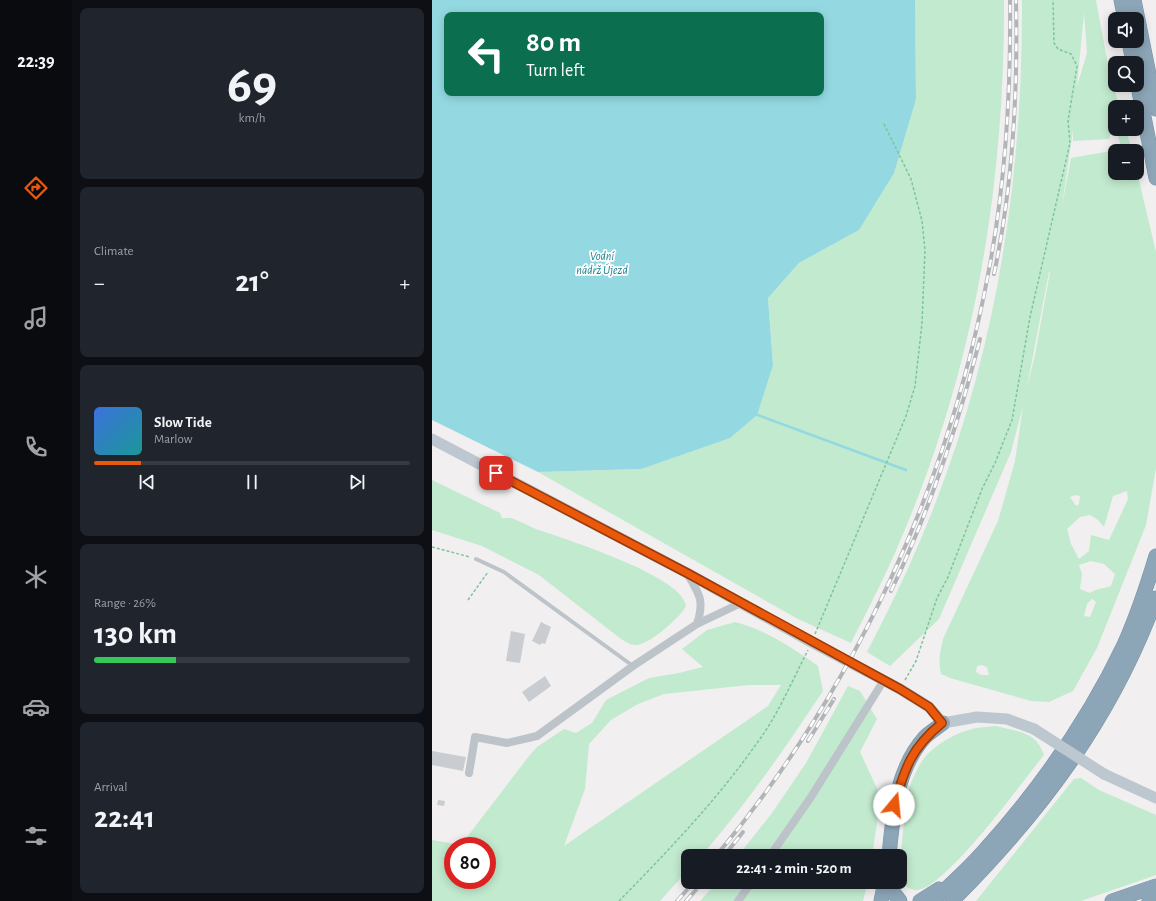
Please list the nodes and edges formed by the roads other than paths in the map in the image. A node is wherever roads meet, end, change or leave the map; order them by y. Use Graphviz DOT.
graph roads {
  1 [pos="1121,0"];
  2 [pos="1134,0"];
  3 [pos="1124,12"];
  4 [pos="1139,92"];
  5 [pos="1156,109"];
  6 [pos="1156,178"];
  7 [pos="432,439"];
  8 [pos="1156,556"];
  9 [pos="476,559"];
  10 [pos="687,573"];
  11 [pos="1156,598"];
  12 [pos="742,603"];
  13 [pos="696,624"];
  14 [pos="634,666"];
  15 [pos="884,680"];
  16 [pos="942,723"];
  17 [pos="469,773"];
  18 [pos="1156,798"];
  19 [pos="775,849"];
  20 [pos="890,849"];
  21 [pos="988,856"];
  22 [pos="1156,886"];
  23 [pos="747,889"];
  24 [pos="884,889"];
  25 [pos="891,889"];
  26 [pos="1156,898"];
  27 [pos="738,901"];
  28 [pos="881,901"];
  29 [pos="900,901"];
  30 [pos="920,901"];
  31 [pos="933,901"];
  32 [pos="952,901"];
  33 [pos="962,901"];
  34 [pos="1112,901"];
  35 [pos="1148,901"];
  1 -- 3 [label="highway"];
  2 -- 5 [label="highway"];
  4 -- 6 [label="highway"];
  7 -- 10 [label="street"];
  8 -- 21 [label="highway"];
  9 -- 14 [label="lane"];
  10 -- 12 [label="street"];
  10 -- 13 [label="street"];
  11 -- 21 [label="highway"];
  12 -- 13 [label="street"];
  12 -- 15 [label="street"];
  13 -- 14 [label="street"];
  14 -- 17 [label="street"];
  15 -- 16 [label="street"];
  15 -- 19 [label="street"];
  16 -- 18 [label="street, bridge"];
  16 -- 20 [label="highway"];
  21 -- 30 [label="highway"];
  21 -- 31 [label="highway"];
  21 -- 32 [label="highway"];
  21 -- 33 [label="highway"];
  22 -- 34 [label="highway"];
  23 -- 27 [label="street"];
  24 -- 28 [label="highway"];
  25 -- 29 [label="highway"];
  26 -- 35 [label="highway"];
}
